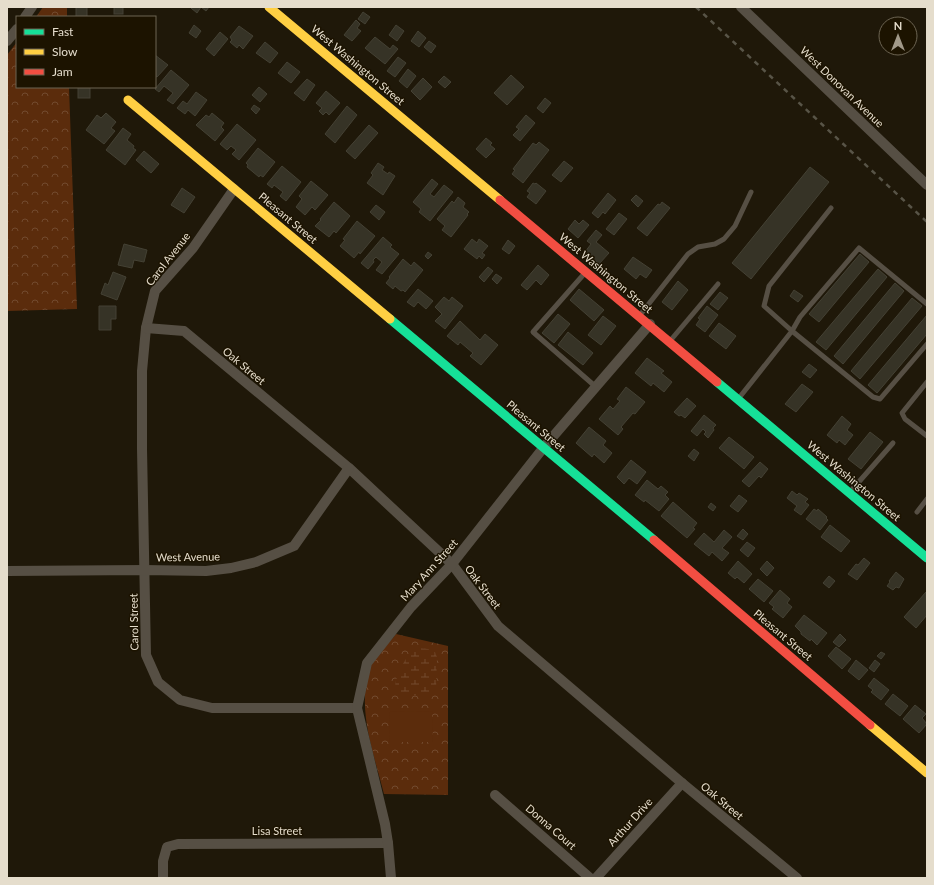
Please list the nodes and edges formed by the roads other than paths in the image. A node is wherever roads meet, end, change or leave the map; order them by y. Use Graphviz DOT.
graph roads {
  1 [pos="32,7"];
  2 [pos="269,7"];
  3 [pos="741,7"];
  4 [pos="281,11"];
  5 [pos="27,16"];
  6 [pos="16,30"];
  7 [pos="7,41"];
  8 [pos="128,100"];
  9 [pos="927,185"];
  10 [pos="234,189"];
  11 [pos="751,192"];
  12 [pos="831,208"];
  13 [pos="586,272"];
  14 [pos="718,284"];
  15 [pos="927,304"];
  16 [pos="639,315"];
  17 [pos="650,324"];
  18 [pos="146,328"];
  19 [pos="792,331"];
  20 [pos="670,341"];
  21 [pos="927,344"];
  22 [pos="927,382"];
  23 [pos="596,387"];
  24 [pos="739,399"];
  25 [pos="927,436"];
  26 [pos="893,443"];
  27 [pos="544,447"];
  28 [pos="142,449"];
  29 [pos="349,468"];
  30 [pos="849,492"];
  31 [pos="927,499"];
  32 [pos="917,512"];
  33 [pos="927,558"];
  34 [pos="452,564"];
  35 [pos="145,570"];
  36 [pos="7,571"];
  37 [pos="357,708"];
  38 [pos="927,773"];
  39 [pos="682,783"];
  40 [pos="495,795"];
  41 [pos="388,843"];
  42 [pos="163,878"];
  43 [pos="391,878"];
  44 [pos="590,878"];
  45 [pos="596,878"];
  46 [pos="797,878"];
  1 -- 5 [label="street"];
  2 -- 4 [label="street, West Washington Street"];
  3 -- 9 [label="street, West Donovan Avenue"];
  4 -- 13 [label="street, West Washington Street"];
  6 -- 7 [label="street"];
  8 -- 10 [label="street, Pleasant Street"];
  10 -- 18 [label="street, Carol Avenue"];
  10 -- 27 [label="street, Pleasant Street"];
  11 -- 16 [label="lane"];
  12 -- 19 [label="lane"];
  13 -- 16 [label="street, West Washington Street"];
  13 -- 23 [label="lane"];
  14 -- 20 [label="lane"];
  15 -- 19 [label="lane"];
  16 -- 17 [label="street, West Washington Street"];
  17 -- 20 [label="street, West Washington Street"];
  17 -- 23 [label="street, Mary Ann Street"];
  18 -- 28 [label="street, Carol Avenue"];
  18 -- 29 [label="street, Oak Street"];
  19 -- 21 [label="lane"];
  19 -- 24 [label="lane"];
  20 -- 24 [label="street, West Washington Street"];
  22 -- 25 [label="lane"];
  23 -- 27 [label="street, Mary Ann Street"];
  24 -- 30 [label="street, West Washington Street"];
  26 -- 30 [label="lane"];
  27 -- 34 [label="street, Mary Ann Street"];
  27 -- 38 [label="street, Pleasant Street"];
  28 -- 35 [label="street, Carol Street"];
  29 -- 34 [label="street, Oak Street"];
  29 -- 35 [label="street, West Avenue"];
  30 -- 33 [label="street, West Washington Street"];
  31 -- 32 [label="lane"];
  34 -- 37 [label="street, Mary Ann Street"];
  34 -- 39 [label="street, Oak Street"];
  35 -- 36 [label="street, West Avenue"];
  35 -- 37 [label="street, Carol Street"];
  37 -- 41 [label="street, Mary Ann Street"];
  39 -- 45 [label="street, Arthur Drive"];
  39 -- 46 [label="street, Oak Street"];
  40 -- 44 [label="street, Donna Court"];
  41 -- 42 [label="street, Lisa Street"];
  41 -- 43 [label="street, Mary Ann Street"];
}
